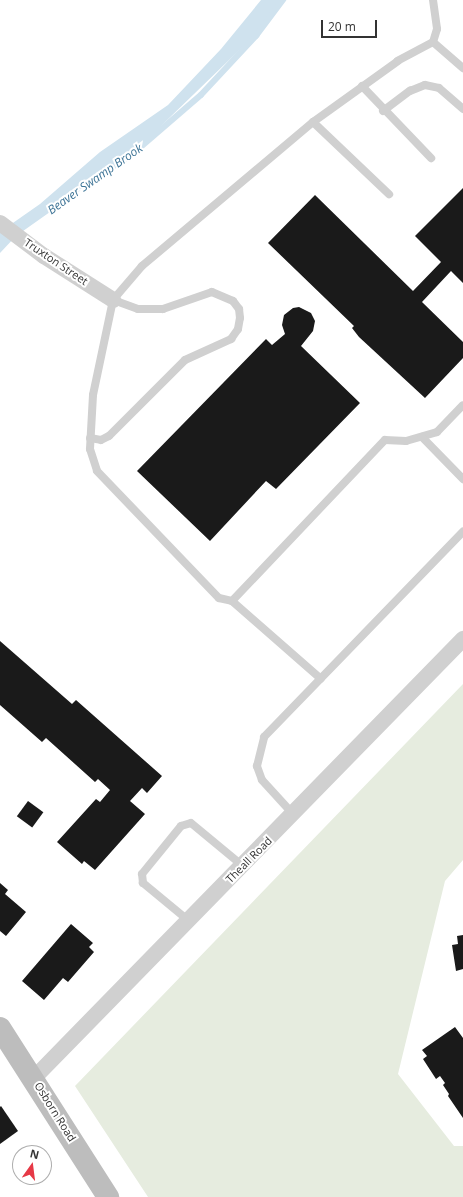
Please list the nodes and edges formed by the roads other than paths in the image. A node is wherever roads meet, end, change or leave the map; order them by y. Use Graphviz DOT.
graph roads {
  1 [pos="433,0"];
  2 [pos="433,42"];
  3 [pos="463,68"];
  4 [pos="362,86"];
  5 [pos="463,109"];
  6 [pos="383,111"];
  7 [pos="313,122"];
  8 [pos="431,158"];
  9 [pos="389,194"];
  10 [pos="0,223"];
  11 [pos="114,300"];
  12 [pos="463,405"];
  13 [pos="422,437"];
  14 [pos="90,438"];
  15 [pos="463,479"];
  16 [pos="463,532"];
  17 [pos="232,601"];
  18 [pos="463,640"];
  19 [pos="321,679"];
  20 [pos="293,814"];
  21 [pos="243,866"];
  22 [pos="189,921"];
  23 [pos="0,1028"];
  24 [pos="34,1078"];
  25 [pos="108,1197"];
  1 -- 2 [label="lane"];
  2 -- 3 [label="lane"];
  2 -- 4 [label="lane"];
  4 -- 6 [label="lane"];
  4 -- 7 [label="lane"];
  5 -- 6 [label="lane"];
  6 -- 8 [label="lane"];
  7 -- 9 [label="lane"];
  7 -- 11 [label="lane"];
  10 -- 11 [label="street, Truxton Street"];
  11 -- 14 [label="lane"];
  11 -- 14 [label="lane"];
  12 -- 13 [label="lane"];
  13 -- 15 [label="lane"];
  13 -- 17 [label="lane"];
  14 -- 17 [label="lane"];
  16 -- 19 [label="lane"];
  17 -- 19 [label="lane"];
  18 -- 20 [label="street, Theall Road"];
  19 -- 20 [label="lane"];
  20 -- 21 [label="street, Theall Road"];
  21 -- 22 [label="street, Theall Road"];
  21 -- 22 [label="lane"];
  22 -- 24 [label="street, Theall Road"];
  23 -- 24 [label="street, Osborn Road"];
  24 -- 25 [label="street, Osborn Road"];
}
